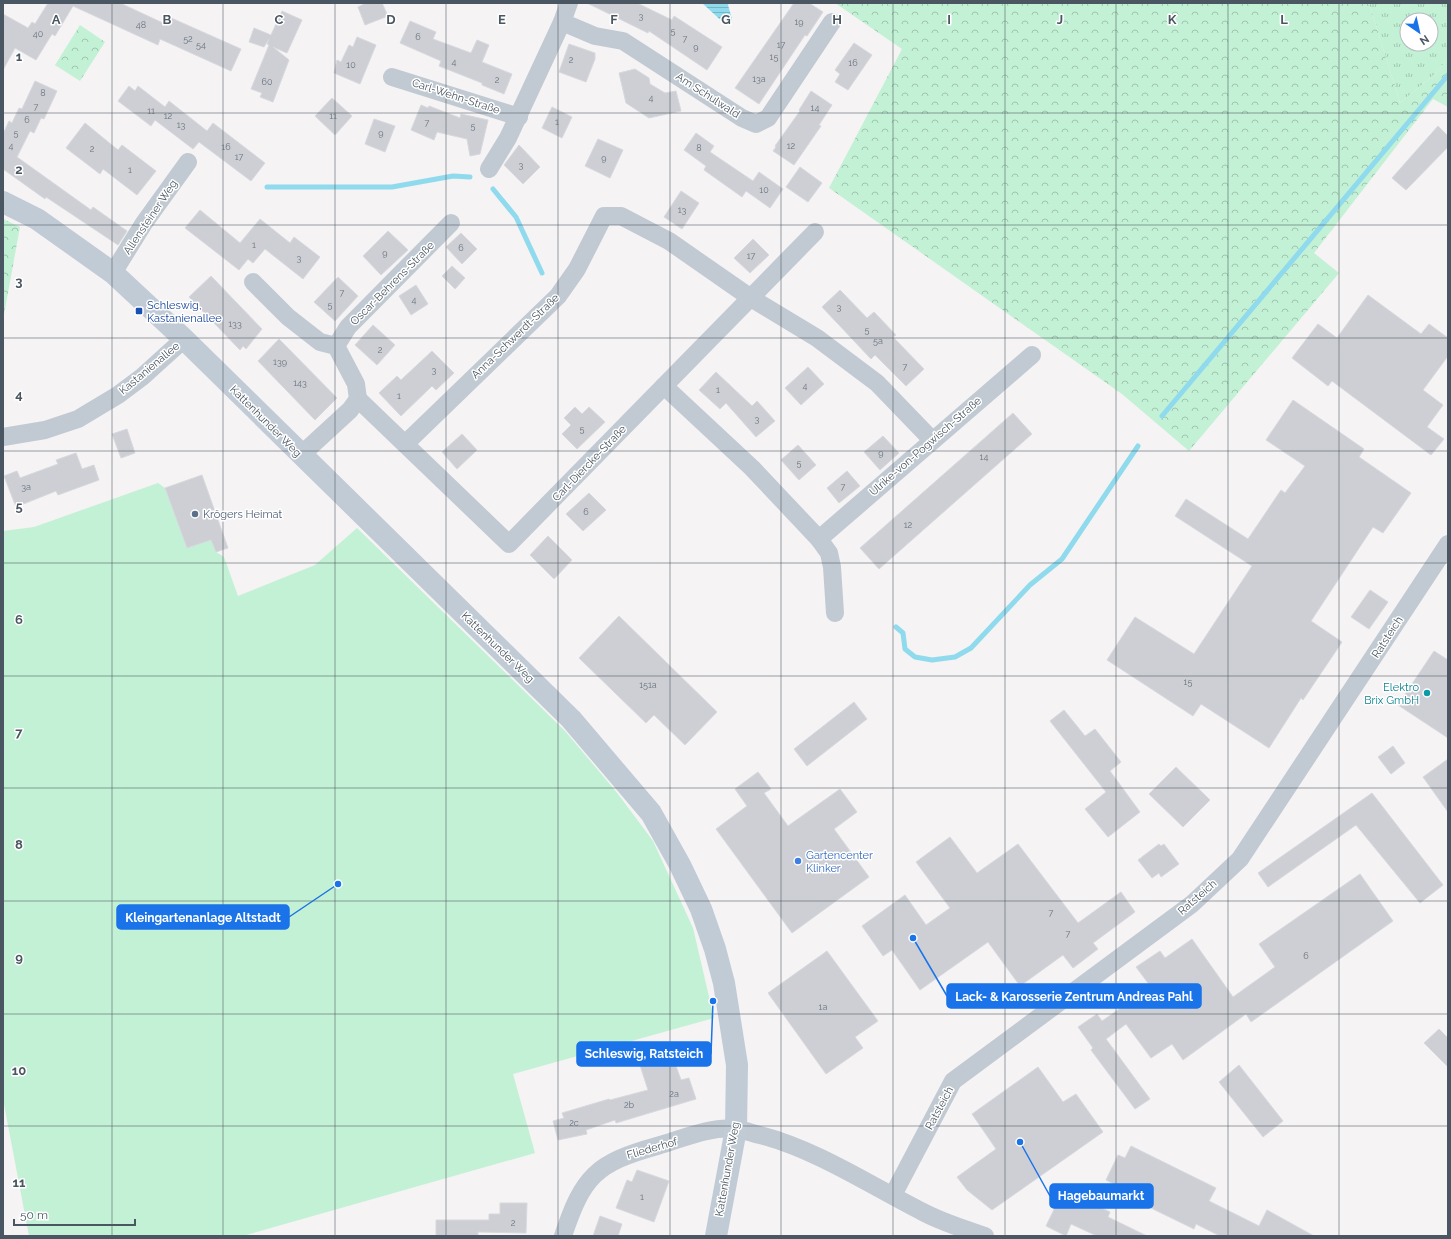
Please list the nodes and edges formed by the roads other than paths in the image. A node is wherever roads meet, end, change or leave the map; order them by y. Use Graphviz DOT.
graph roads {
  1 [pos="569,3"];
  2 [pos="562,22"];
  3 [pos="832,22"];
  4 [pos="392,77"];
  5 [pos="519,117"];
  6 [pos="188,162"];
  7 [pos="489,169"];
  8 [pos="3,202"];
  9 [pos="451,223"];
  10 [pos="815,232"];
  11 [pos="113,273"];
  12 [pos="253,282"];
  13 [pos="751,298"];
  14 [pos="184,339"];
  15 [pos="336,346"];
  16 [pos="1032,355"];
  17 [pos="664,386"];
  18 [pos="358,399"];
  19 [pos="3,437"];
  20 [pos="932,440"];
  21 [pos="405,444"];
  22 [pos="301,455"];
  23 [pos="819,539"];
  24 [pos="1448,544"];
  25 [pos="835,613"];
  26 [pos="736,1129"];
  27 [pos="893,1195"];
  28 [pos="563,1236"];
  29 [pos="716,1236"];
  30 [pos="986,1236"];
  1 -- 2 [label="street"];
  2 -- 3 [label="street, Am Schulwald"];
  2 -- 5 [label="street"];
  4 -- 5 [label="street, Carl-Wehn-Straße"];
  5 -- 7 [label="street"];
  6 -- 11 [label="street, Allensteiner Weg"];
  8 -- 11 [label="street, Kattenhunder Weg"];
  9 -- 15 [label="street, Oscar-Behrens-Straße"];
  10 -- 13 [label="street, Carl-Diercke-Straße"];
  11 -- 14 [label="street, Kattenhunder Weg"];
  12 -- 15 [label="street"];
  13 -- 17 [label="street, Carl-Diercke-Straße"];
  13 -- 20 [label="street"];
  13 -- 21 [label="street, Anna-Schwerdt-Straße"];
  14 -- 19 [label="street, Kastanienallee"];
  14 -- 22 [label="street, Kattenhunder Weg"];
  15 -- 18 [label="street"];
  16 -- 20 [label="street, Ulrike-von-Pogwisch-Straße"];
  17 -- 21 [label="street, Carl-Diercke-Straße"];
  17 -- 23 [label="street"];
  18 -- 21 [label="street, Carl-Diercke-Straße"];
  18 -- 22 [label="street"];
  20 -- 23 [label="street, Ulrike-von-Pogwisch-Straße"];
  22 -- 26 [label="street, Kattenhunder Weg"];
  23 -- 25 [label="street"];
  24 -- 27 [label="street, Ratsteich"];
  26 -- 27 [label="street"];
  26 -- 28 [label="street, Fliederhof"];
  26 -- 29 [label="street, Kattenhunder Weg"];
  27 -- 30 [label="street"];
}
